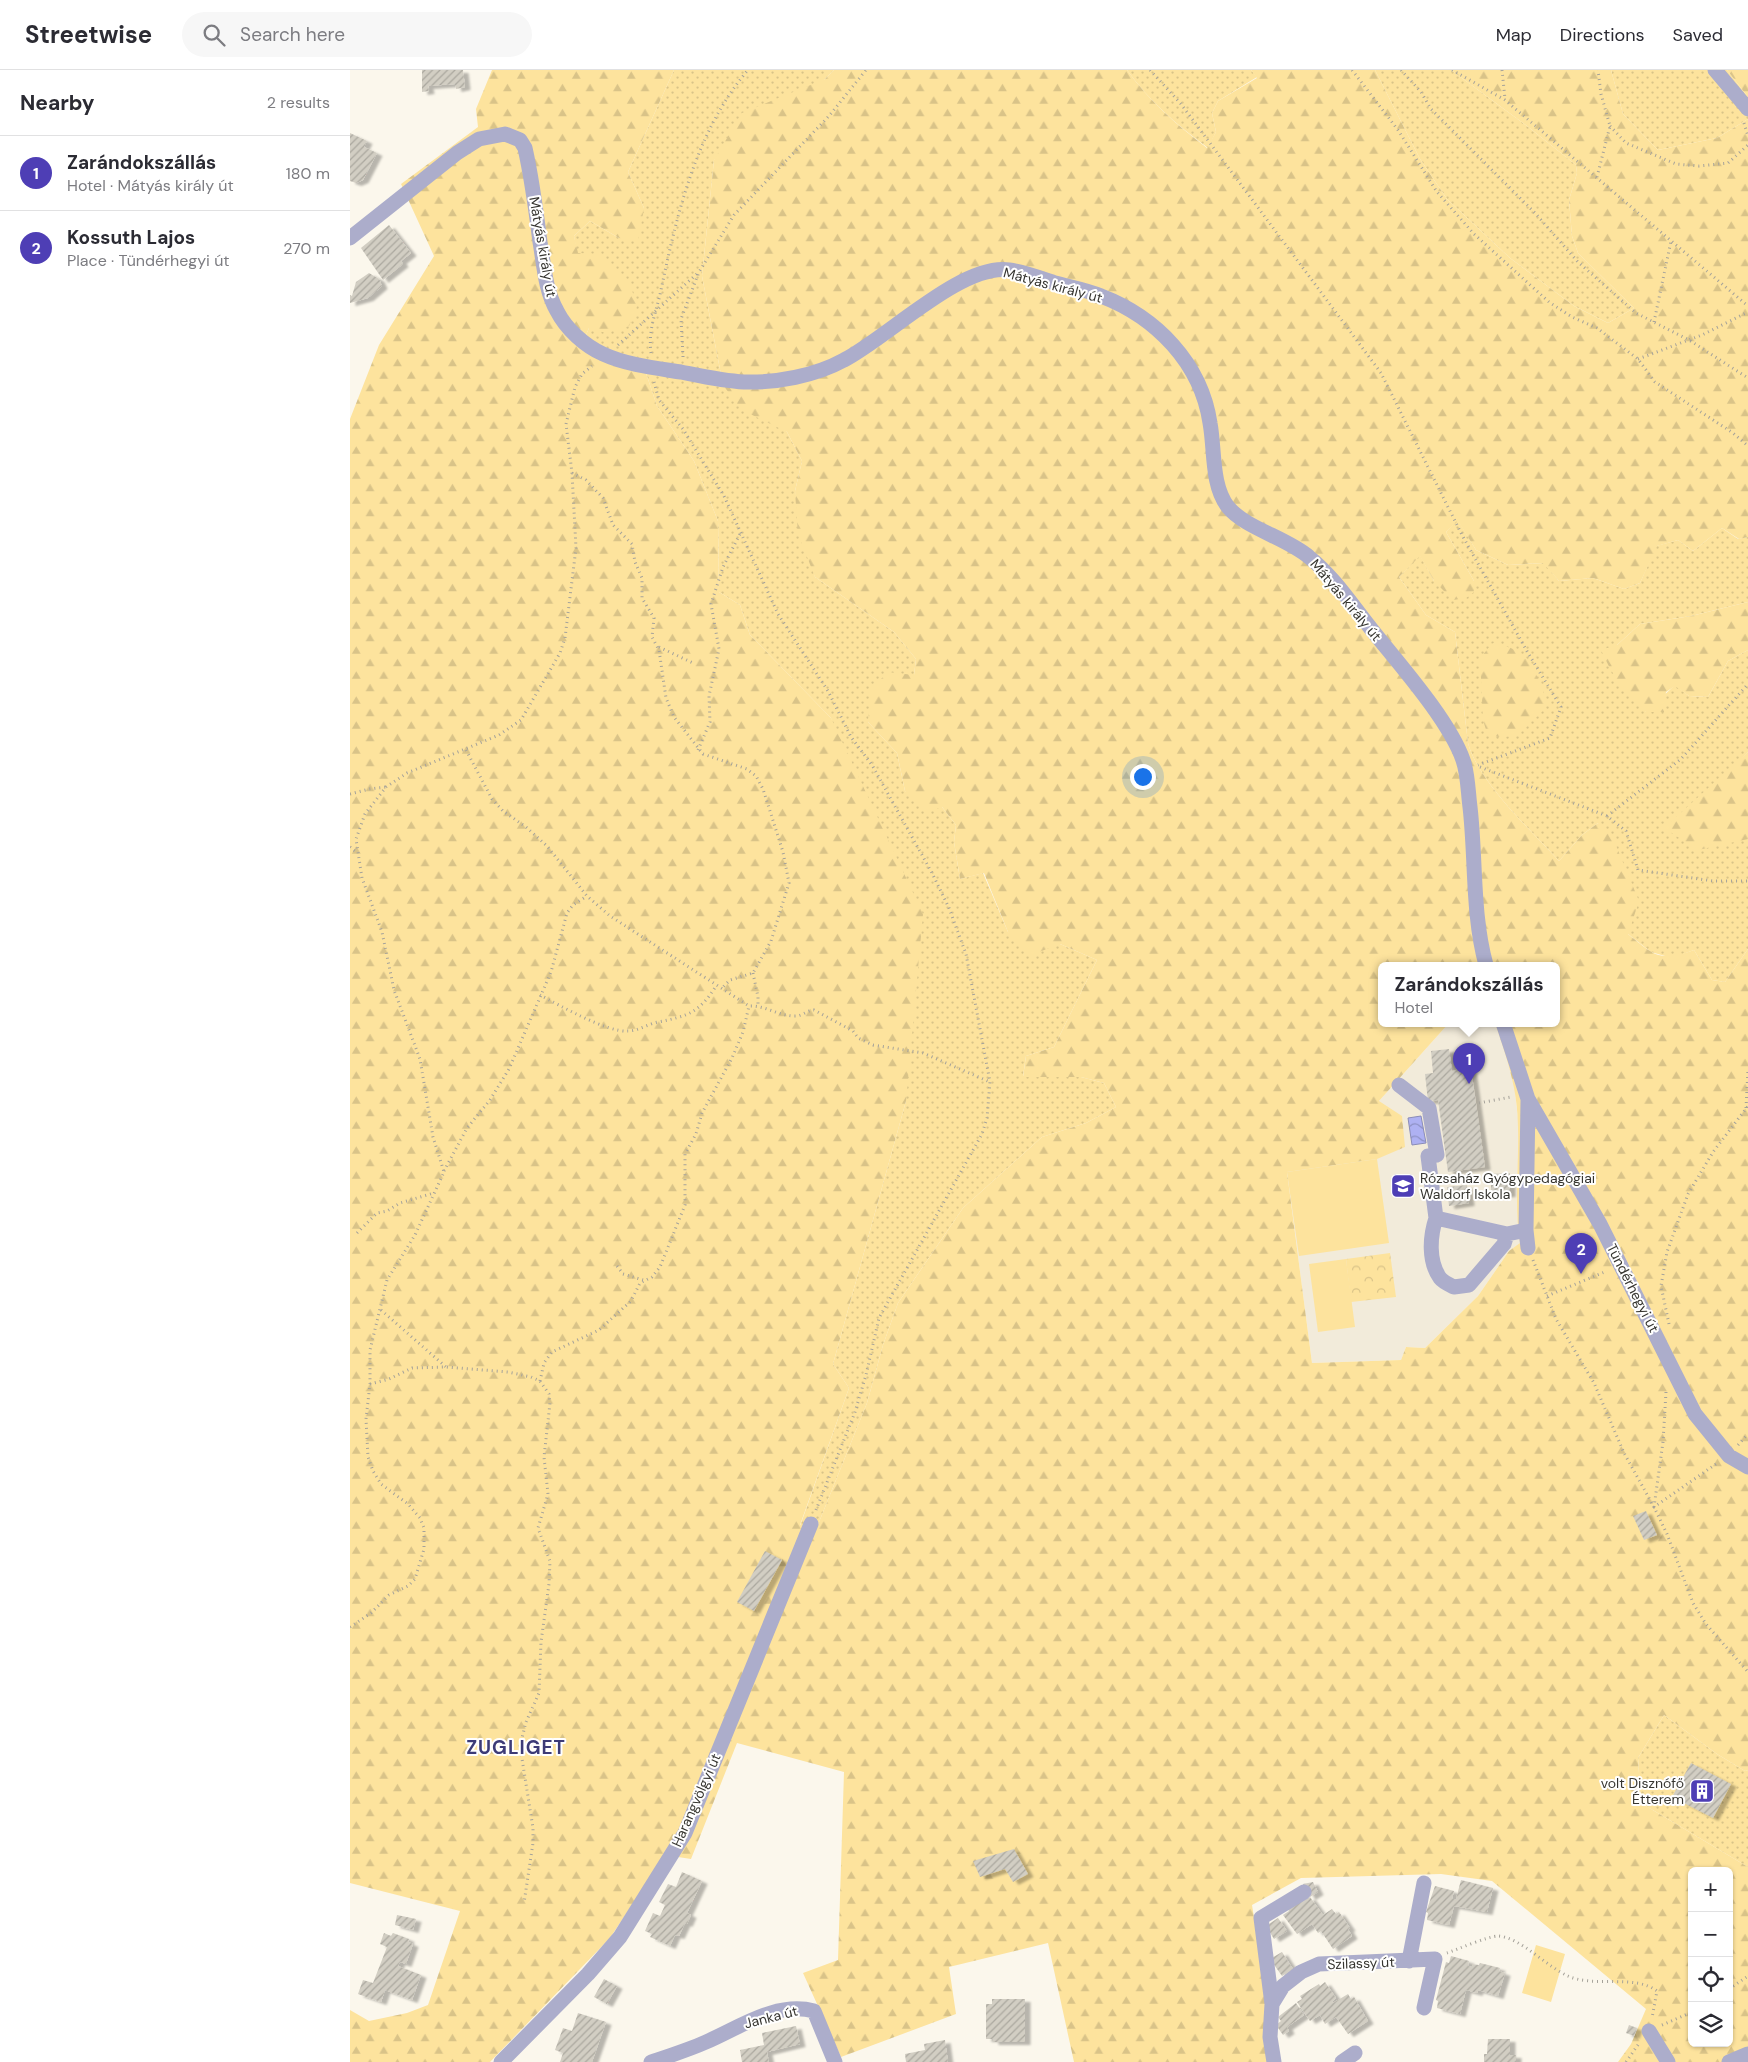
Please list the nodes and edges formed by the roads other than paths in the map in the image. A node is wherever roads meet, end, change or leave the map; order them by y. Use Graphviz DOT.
graph roads {
  1 [pos="1715,70"];
  2 [pos="1748,109"];
  3 [pos="350,238"];
  4 [pos="1485,962"];
  5 [pos="1505,1027"];
  6 [pos="1399,1086"];
  7 [pos="1527,1097"];
  8 [pos="1436,1218"];
  9 [pos="1526,1230"];
  10 [pos="1508,1234"];
  11 [pos="1528,1248"];
  12 [pos="1748,1467"];
  13 [pos="811,1524"];
  14 [pos="1424,1883"];
  15 [pos="1304,1892"];
  16 [pos="1409,1961"];
  17 [pos="1272,2004"];
  18 [pos="1424,2008"];
  19 [pos="1649,2030"];
  20 [pos="1355,2053"];
  21 [pos="1748,2054"];
  22 [pos="502,2062"];
  23 [pos="651,2062"];
  24 [pos="835,2062"];
  25 [pos="1274,2062"];
  26 [pos="1342,2062"];
  27 [pos="1668,2062"];
  28 [pos="1729,2062"];
  1 -- 2 [label="street"];
  3 -- 4 [label="street, Mátyás király út"];
  5 -- 7 [label="street"];
  6 -- 8 [label="street"];
  7 -- 9 [label="street"];
  7 -- 12 [label="street, Tündérhegyi út"];
  8 -- 10 [label="street"];
  8 -- 10 [label="street"];
  9 -- 10 [label="street"];
  9 -- 11 [label="street"];
  13 -- 22 [label="street, Harangvölgyi út"];
  14 -- 16 [label="street"];
  15 -- 17 [label="street"];
  16 -- 17 [label="street, Szilassy út"];
  16 -- 18 [label="street, Szilassy út"];
  17 -- 25 [label="street"];
  19 -- 27 [label="street"];
  20 -- 26 [label="street"];
  21 -- 28 [label="street"];
  23 -- 24 [label="street, Janka út"];
}
